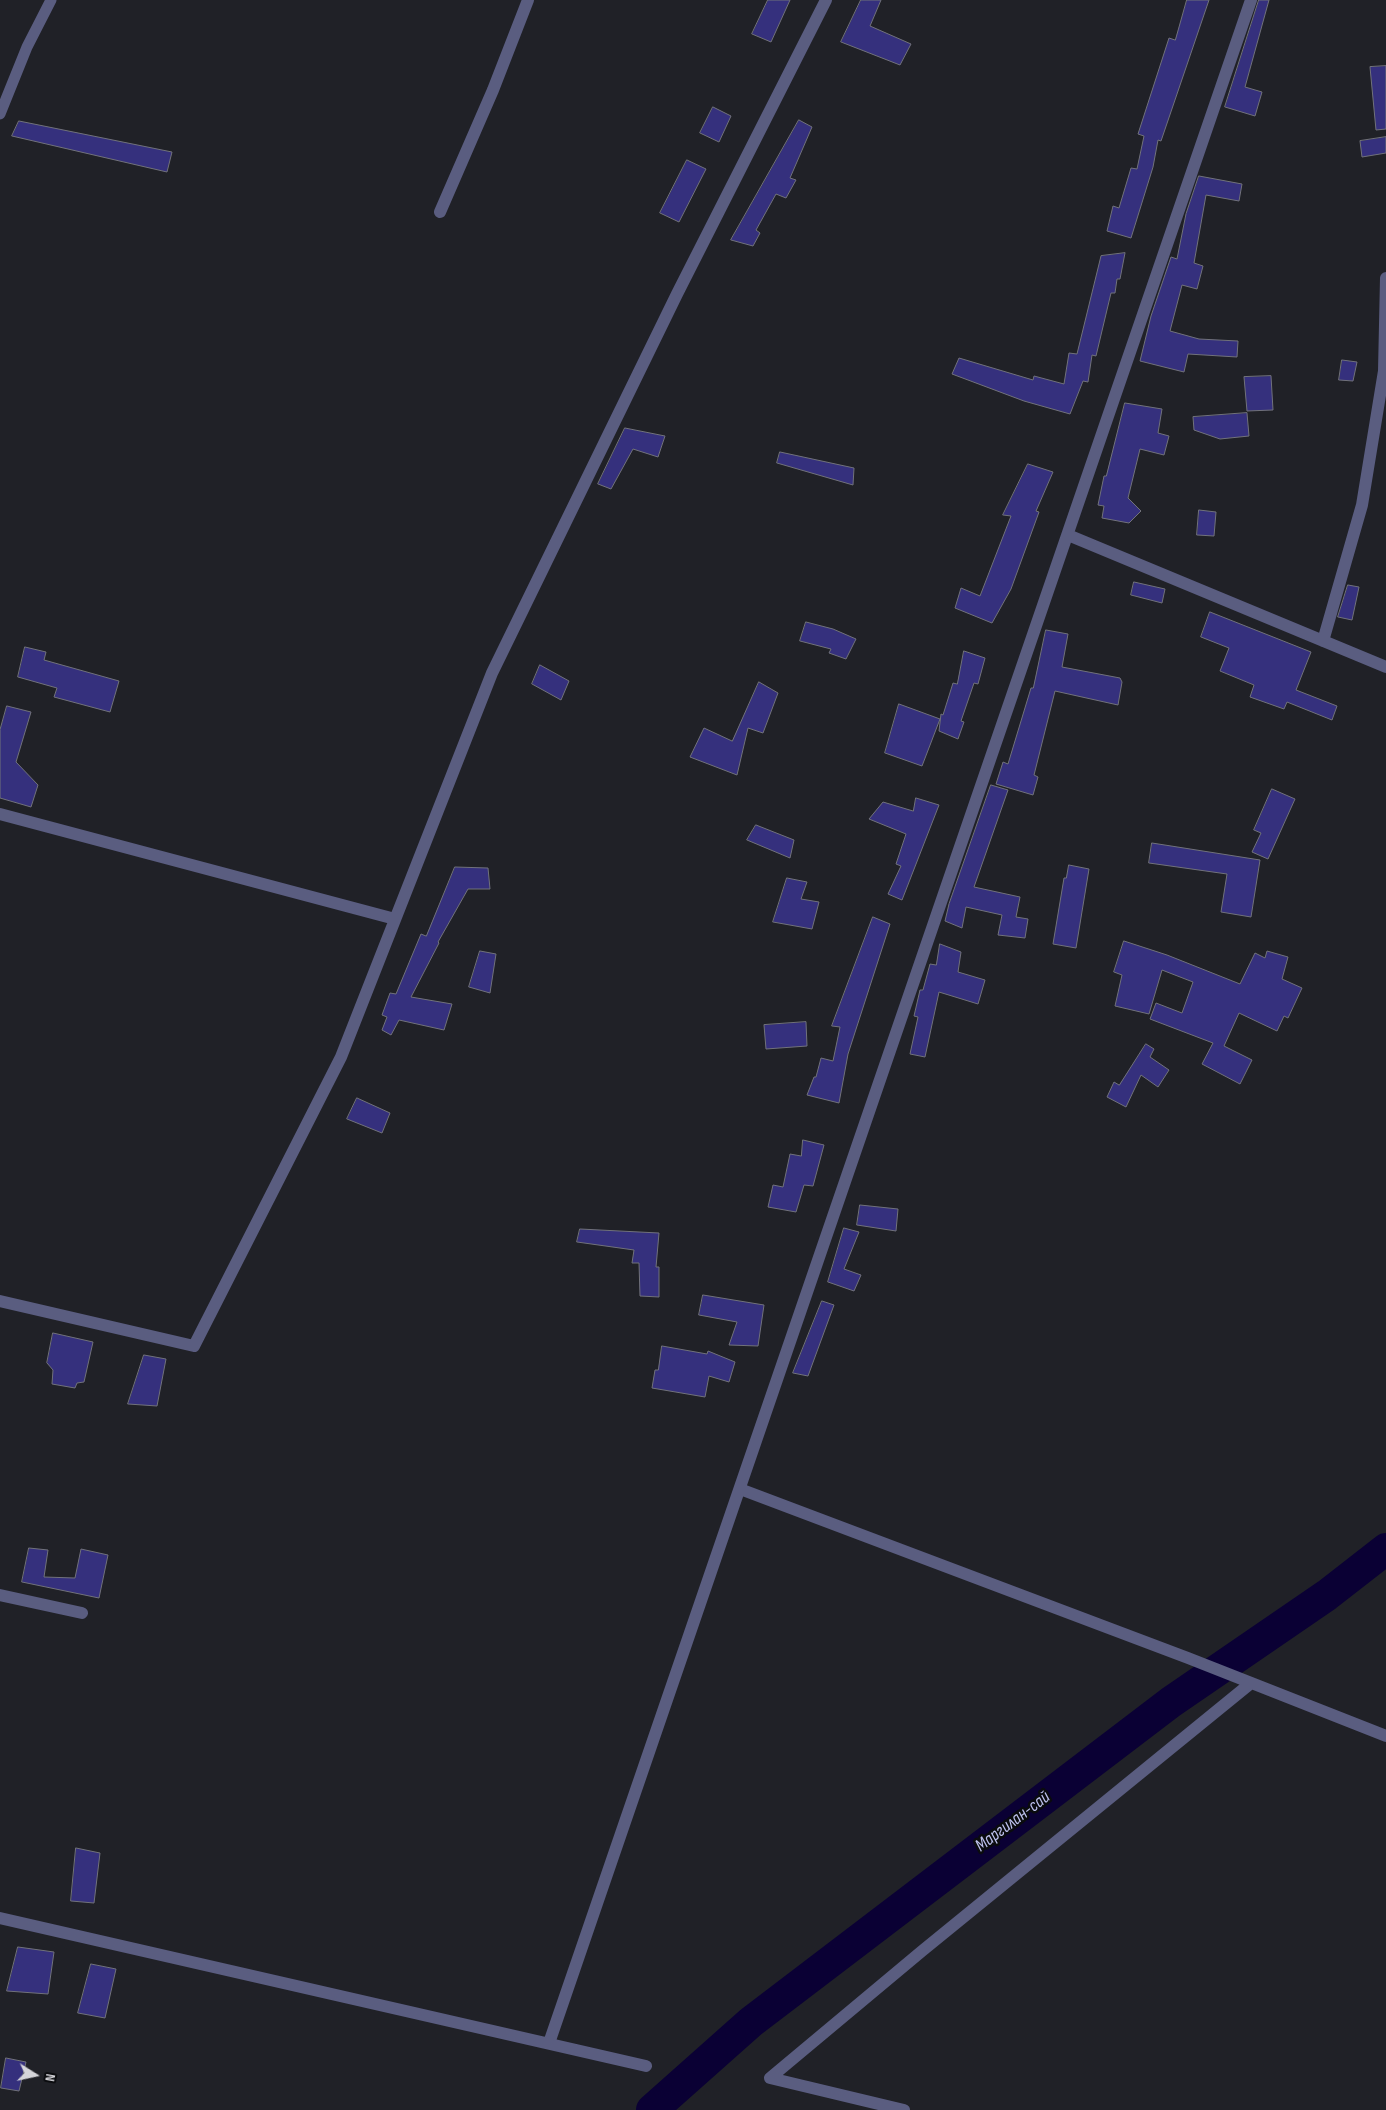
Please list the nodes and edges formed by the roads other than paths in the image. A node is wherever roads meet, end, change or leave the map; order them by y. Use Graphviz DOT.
graph roads {
  1 [pos="51,0"];
  2 [pos="528,0"];
  3 [pos="826,0"];
  4 [pos="1251,0"];
  5 [pos="0,114"];
  6 [pos="440,212"];
  7 [pos="1386,278"];
  8 [pos="1385,371"];
  9 [pos="1068,535"];
  10 [pos="1323,641"];
  11 [pos="1386,667"];
  12 [pos="0,814"];
  13 [pos="396,920"];
  14 [pos="0,1301"];
  15 [pos="740,1489"];
  16 [pos="0,1595"];
  17 [pos="82,1613"];
  18 [pos="1251,1683"];
  19 [pos="1386,1736"];
  20 [pos="0,1918"];
  21 [pos="549,2044"];
  22 [pos="646,2066"];
  23 [pos="904,2110"];
  1 -- 5 [label="lane"];
  2 -- 6 [label="street"];
  3 -- 13 [label="street"];
  4 -- 9 [label="street"];
  7 -- 8 [label="street"];
  8 -- 10 [label="street"];
  9 -- 10 [label="street"];
  9 -- 15 [label="street"];
  10 -- 11 [label="street"];
  12 -- 13 [label="street"];
  13 -- 14 [label="street"];
  15 -- 18 [label="street"];
  15 -- 21 [label="street"];
  16 -- 17 [label="street"];
  18 -- 19 [label="street"];
  18 -- 23 [label="street"];
  20 -- 21 [label="street"];
  21 -- 22 [label="street"];
}
